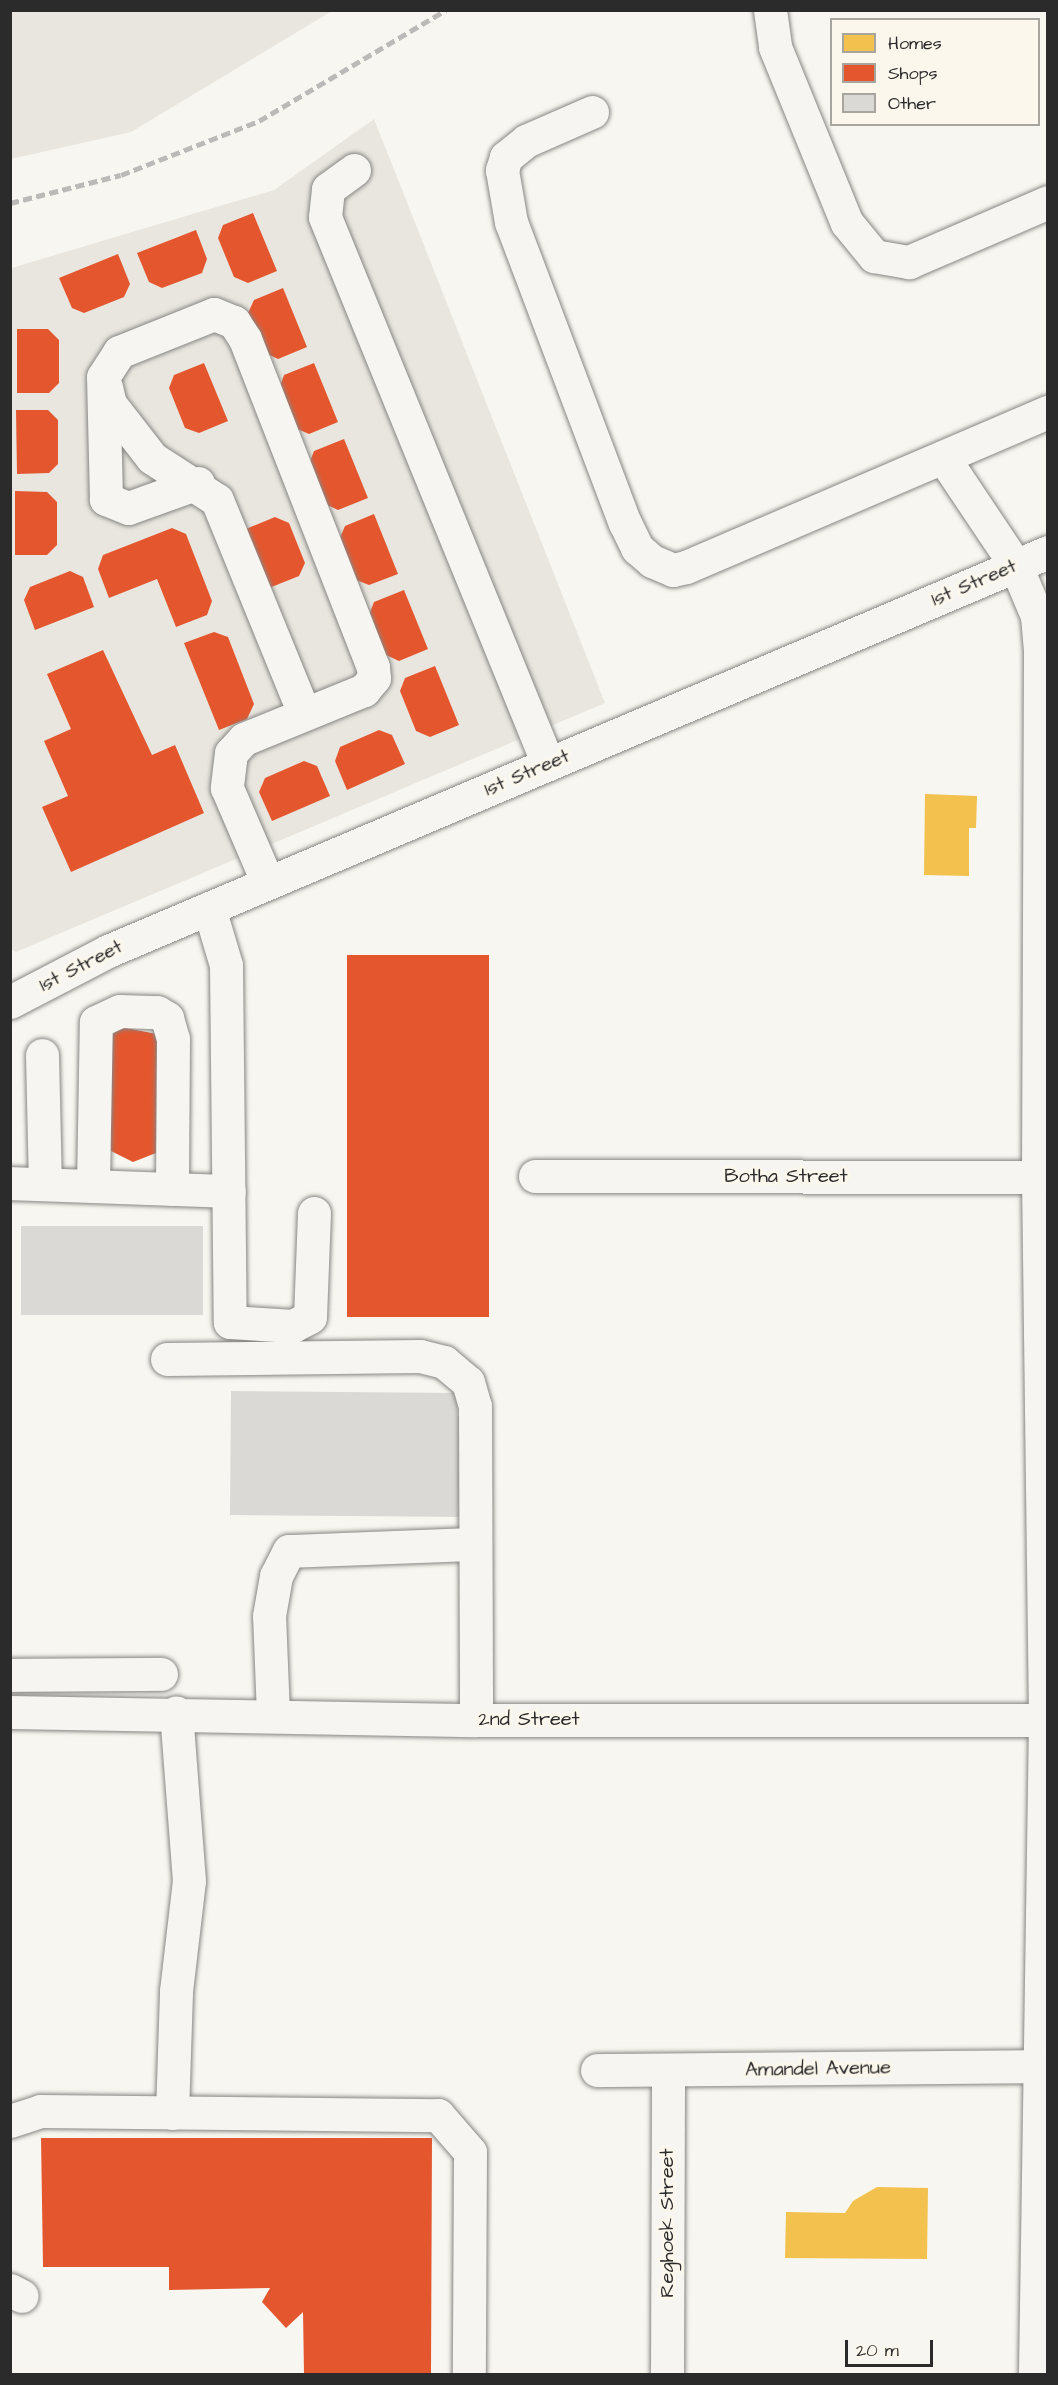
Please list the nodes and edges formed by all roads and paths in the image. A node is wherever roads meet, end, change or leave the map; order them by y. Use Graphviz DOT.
graph roads {
  1 [pos="770,10"];
  2 [pos="592,111"];
  3 [pos="354,171"];
  4 [pos="1047,202"];
  5 [pos="103,377"];
  6 [pos="1047,412"];
  7 [pos="943,457"];
  8 [pos="198,483"];
  9 [pos="1047,552"];
  10 [pos="1016,566"];
  11 [pos="304,714"];
  12 [pos="548,764"];
  13 [pos="268,883"];
  14 [pos="209,908"];
  15 [pos="10,1002"];
  16 [pos="42,1055"];
  17 [pos="534,1176"];
  18 [pos="1038,1177"];
  19 [pos="10,1183"];
  20 [pos="45,1184"];
  21 [pos="93,1186"];
  22 [pos="172,1189"];
  23 [pos="229,1191"];
  24 [pos="314,1213"];
  25 [pos="167,1359"];
  26 [pos="475,1544"];
  27 [pos="161,1674"];
  28 [pos="10,1675"];
  29 [pos="10,1712"];
  30 [pos="176,1713"];
  31 [pos="273,1714"];
  32 [pos="476,1719"];
  33 [pos="1046,1720"];
  34 [pos="1040,2066"];
  35 [pos="597,2070"];
  36 [pos="668,2072"];
  37 [pos="172,2113"];
  38 [pos="10,2121"];
  39 [pos="469,2374"];
  40 [pos="667,2374"];
  41 [pos="1035,2374"];
  1 -- 4 [label="street"];
  2 -- 7 [label="street"];
  3 -- 12 [label="street"];
  5 -- 8 [label="street"];
  5 -- 8 [label="street"];
  5 -- 11 [label="street"];
  6 -- 7 [label="street"];
  7 -- 10 [label="street"];
  8 -- 11 [label="street"];
  9 -- 10 [label="street, 1st Street"];
  10 -- 12 [label="street, 1st Street"];
  10 -- 18 [label="street"];
  11 -- 13 [label="street"];
  12 -- 13 [label="street, 1st Street"];
  13 -- 14 [label="street, 1st Street"];
  14 -- 15 [label="street, 1st Street"];
  14 -- 23 [label="street"];
  16 -- 20 [label="street"];
  17 -- 18 [label="street, Botha Street"];
  18 -- 33 [label="street"];
  19 -- 20 [label="street"];
  20 -- 21 [label="street"];
  21 -- 22 [label="street"];
  21 -- 22 [label="street"];
  22 -- 23 [label="street"];
  23 -- 24 [label="street"];
  25 -- 26 [label="street"];
  26 -- 31 [label="street"];
  26 -- 32 [label="street"];
  27 -- 28 [label="street"];
  29 -- 30 [label="street, 2nd Street"];
  30 -- 31 [label="street, 2nd Street"];
  30 -- 37 [label="street"];
  31 -- 32 [label="street, 2nd Street"];
  32 -- 33 [label="street, 2nd Street"];
  33 -- 34 [label="street"];
  34 -- 36 [label="street, Amandel Avenue"];
  34 -- 41 [label="street"];
  35 -- 36 [label="street, Amandel Avenue"];
  36 -- 40 [label="street, Reghoek Street"];
  37 -- 38 [label="street"];
  37 -- 39 [label="street"];
}
